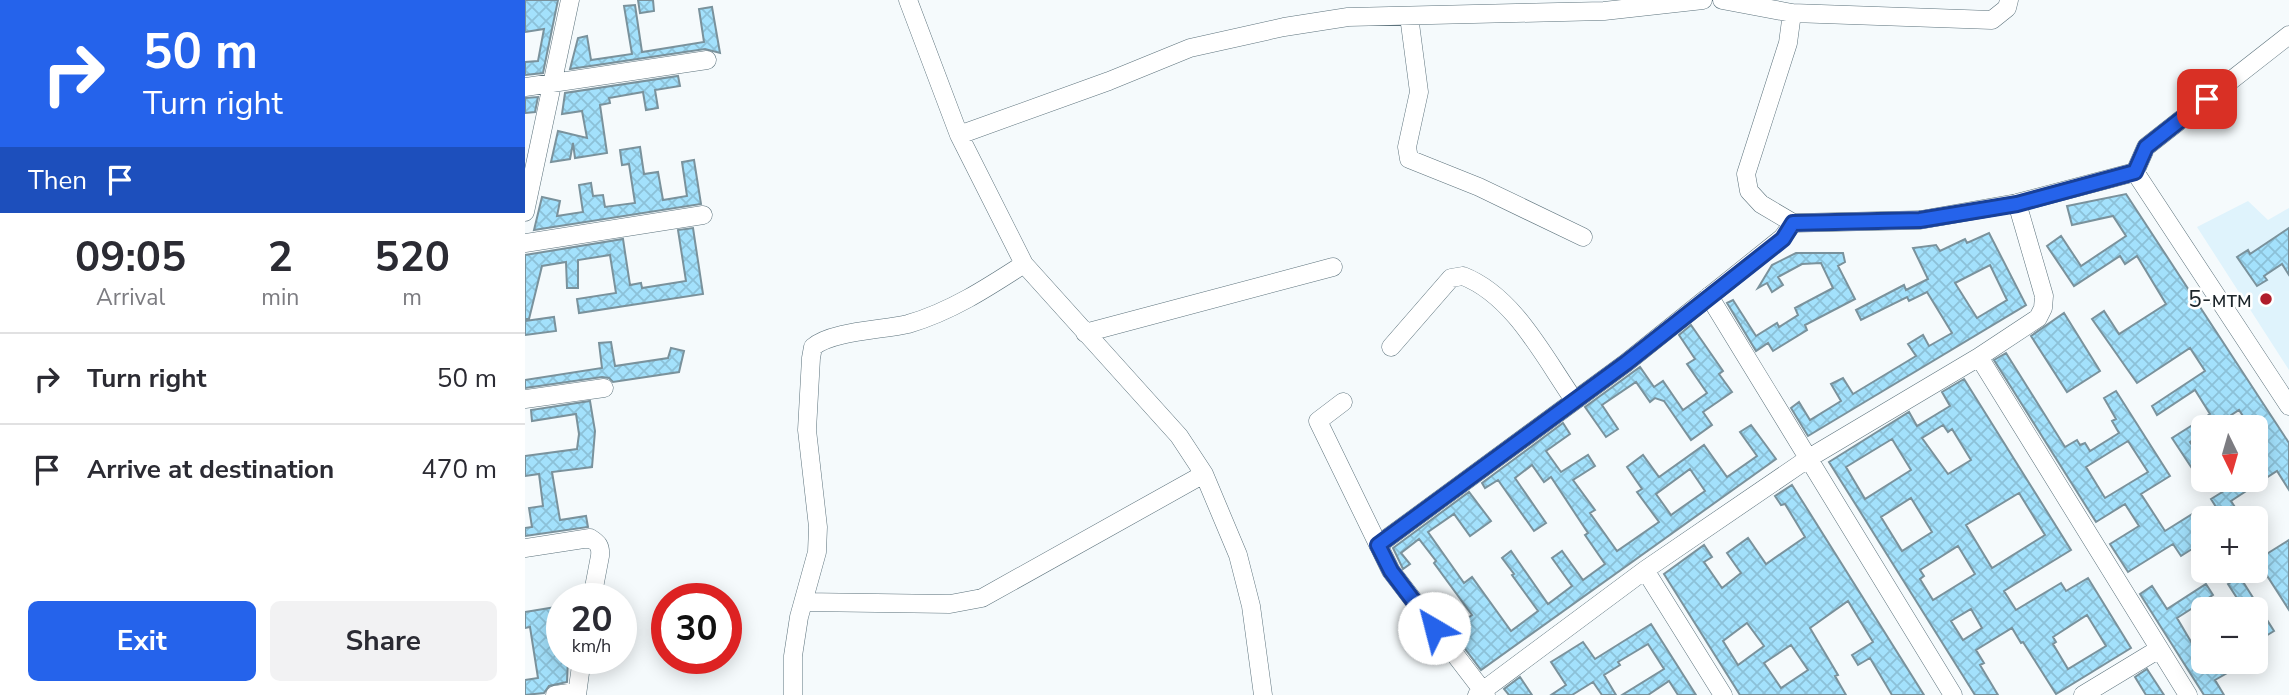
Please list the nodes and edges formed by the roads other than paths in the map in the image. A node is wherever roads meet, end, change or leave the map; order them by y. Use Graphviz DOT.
graph roads {
  1 [pos="570,0"];
  2 [pos="908,0"];
  3 [pos="1703,0"];
  4 [pos="1722,0"];
  5 [pos="2009,0"];
  6 [pos="1347,9"];
  7 [pos="1792,13"];
  8 [pos="1409,16"];
  9 [pos="2289,36"];
  10 [pos="707,60"];
  11 [pos="551,83"];
  12 [pos="525,87"];
  13 [pos="960,135"];
  14 [pos="2135,172"];
  15 [pos="2017,204"];
  16 [pos="525,212"];
  17 [pos="703,215"];
  18 [pos="1793,223"];
  19 [pos="1583,237"];
  20 [pos="525,243"];
  21 [pos="1024,264"];
  22 [pos="1333,267"];
  23 [pos="1709,296"];
  24 [pos="1085,333"];
  25 [pos="1391,347"];
  26 [pos="1979,357"];
  27 [pos="604,388"];
  28 [pos="525,399"];
  29 [pos="1574,400"];
  30 [pos="1343,402"];
  31 [pos="2289,406"];
  32 [pos="1809,458"];
  33 [pos="1205,474"];
  34 [pos="1378,545"];
  35 [pos="525,548"];
  36 [pos="1645,570"];
  37 [pos="595,583"];
  38 [pos="803,602"];
  39 [pos="2159,649"];
  40 [pos="579,674"];
  41 [pos="576,694"];
  42 [pos="1482,694"];
  43 [pos="555,695"];
  44 [pos="793,695"];
  45 [pos="1263,695"];
  46 [pos="1723,695"];
  47 [pos="1953,695"];
  48 [pos="2083,695"];
  49 [pos="2188,695"];
  1 -- 11 [label="street"];
  2 -- 13 [label="street"];
  3 -- 8 [label="street"];
  4 -- 7 [label="street"];
  5 -- 7 [label="street"];
  6 -- 8 [label="street"];
  6 -- 13 [label="street"];
  7 -- 18 [label="street"];
  8 -- 19 [label="street"];
  9 -- 14 [label="street"];
  10 -- 11 [label="street"];
  11 -- 12 [label="street"];
  11 -- 16 [label="street"];
  13 -- 21 [label="street"];
  14 -- 15 [label="street"];
  14 -- 31 [label="street"];
  15 -- 18 [label="street"];
  15 -- 26 [label="street"];
  17 -- 20 [label="street"];
  18 -- 23 [label="street"];
  21 -- 24 [label="street"];
  21 -- 38 [label="street"];
  22 -- 24 [label="street"];
  23 -- 29 [label="street"];
  23 -- 32 [label="street"];
  24 -- 33 [label="street"];
  25 -- 29 [label="street"];
  26 -- 32 [label="street"];
  26 -- 39 [label="street"];
  27 -- 28 [label="street"];
  29 -- 34 [label="street"];
  30 -- 34 [label="street"];
  32 -- 36 [label="street"];
  32 -- 47 [label="street"];
  33 -- 38 [label="street"];
  33 -- 45 [label="street"];
  34 -- 42 [label="street"];
  35 -- 37 [label="street"];
  36 -- 42 [label="street"];
  36 -- 46 [label="street"];
  38 -- 44 [label="street"];
  39 -- 48 [label="street"];
  39 -- 49 [label="street"];
  40 -- 41 [label="street"];
  41 -- 43 [label="street"];
}
